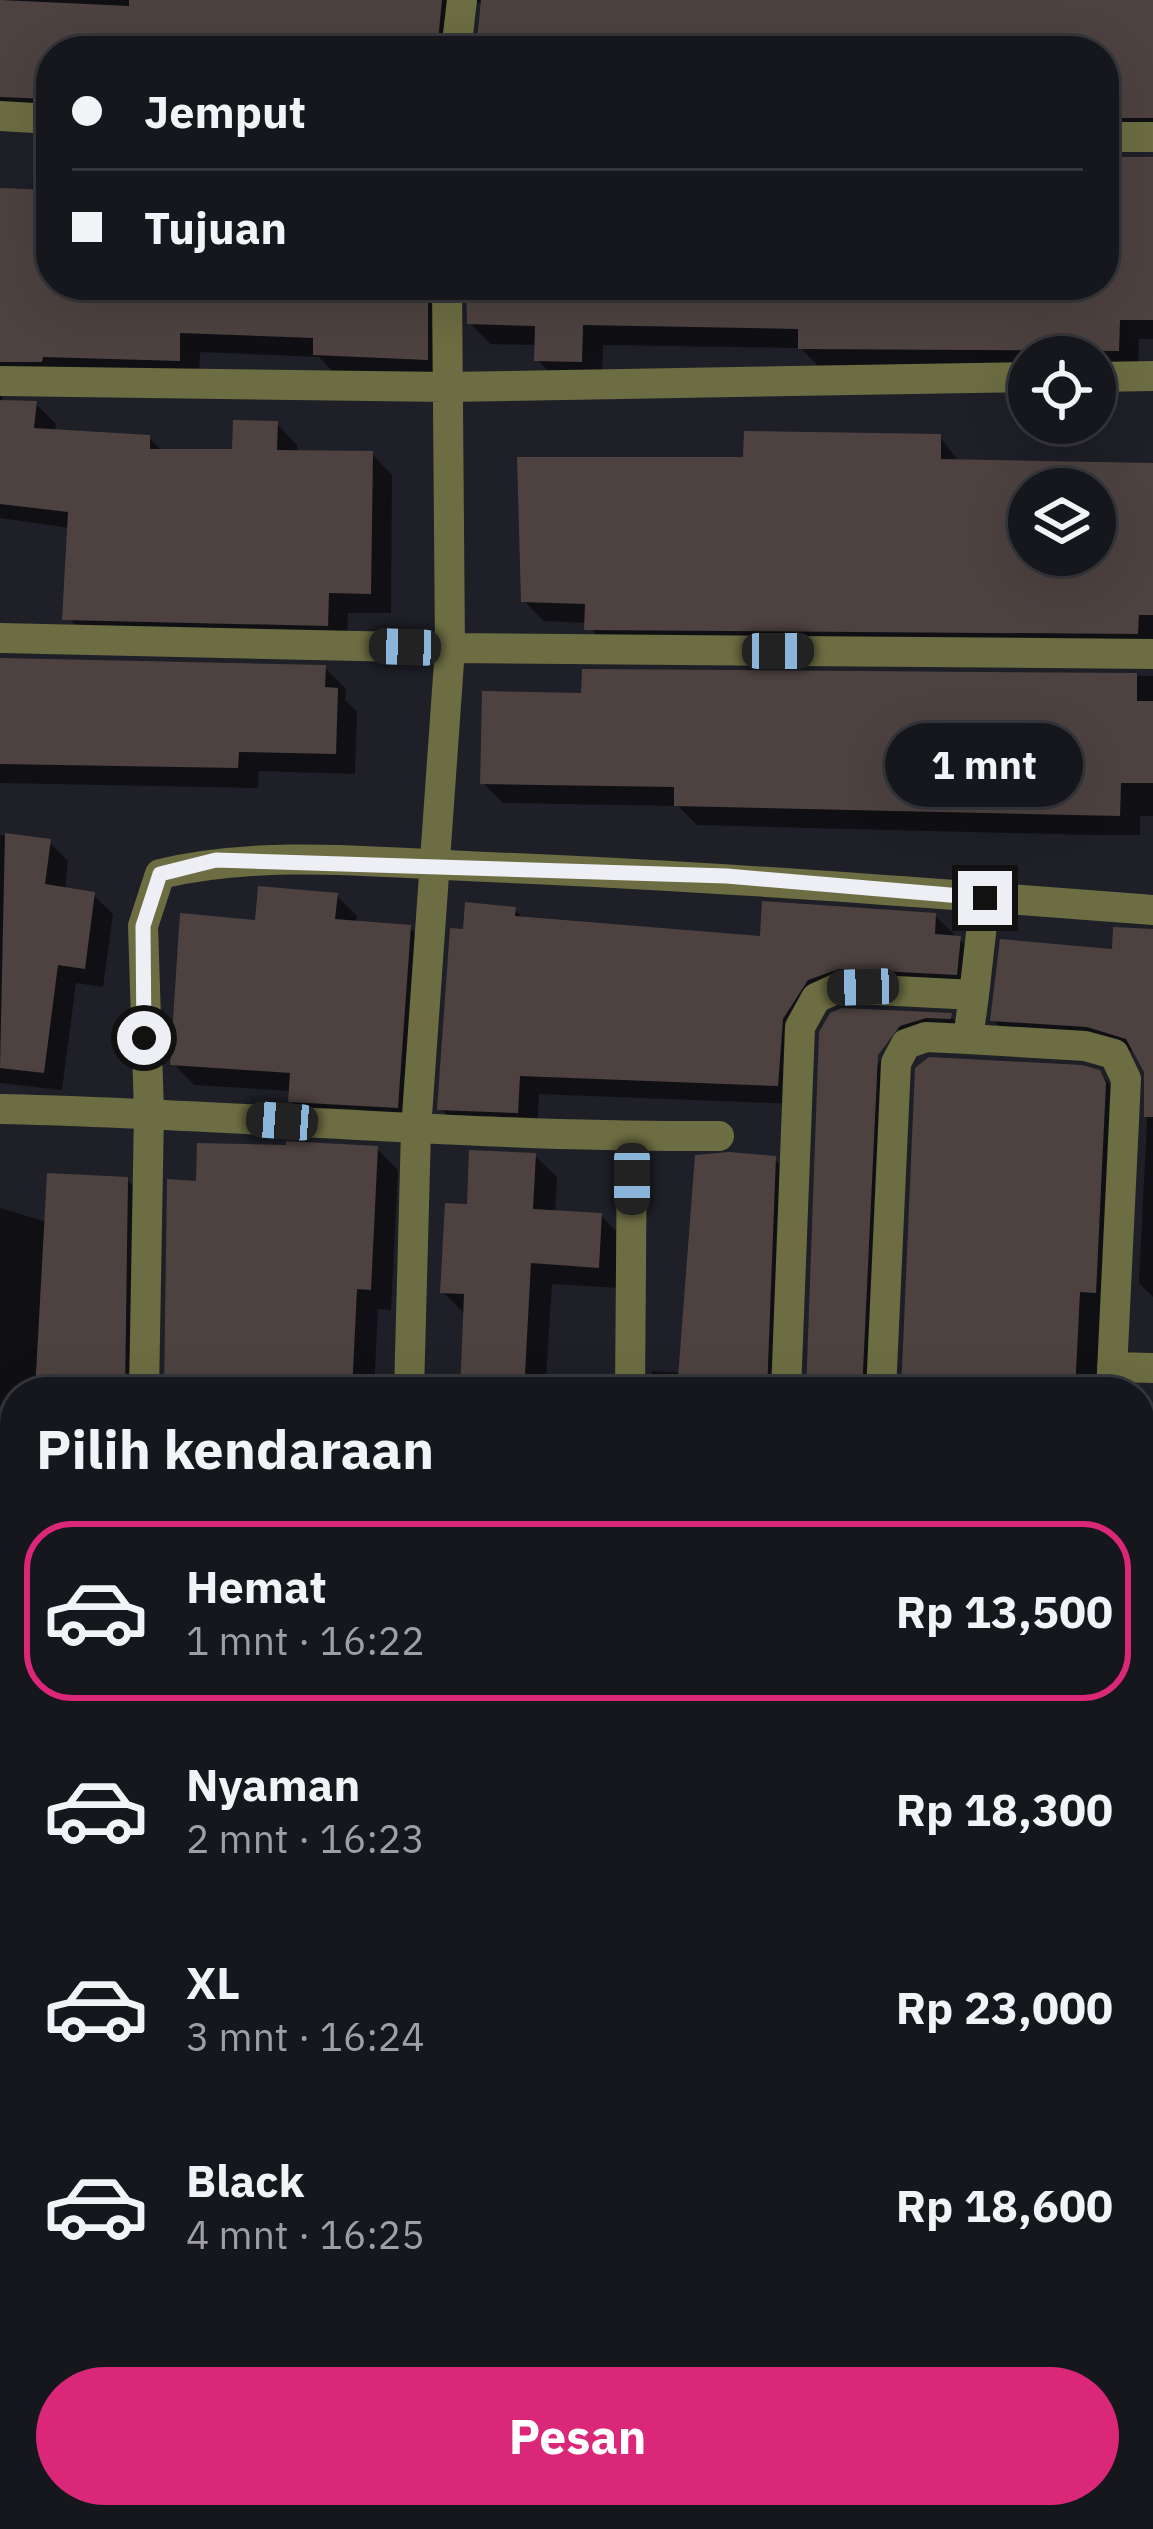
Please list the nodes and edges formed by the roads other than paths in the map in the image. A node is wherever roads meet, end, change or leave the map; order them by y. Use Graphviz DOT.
graph roads {
  1 [pos="463,0"];
  2 [pos="459,36"];
  3 [pos="0,116"];
  4 [pos="36,118"];
  5 [pos="1119,137"];
  6 [pos="1153,137"];
  7 [pos="446,300"];
  8 [pos="1116,376"];
  9 [pos="1153,376"];
  10 [pos="1008,377"];
  11 [pos="0,381"];
  12 [pos="447,387"];
  13 [pos="0,638"];
  14 [pos="450,649"];
  15 [pos="1153,654"];
  16 [pos="433,865"];
  17 [pos="985,898"];
  18 [pos="1153,910"];
  19 [pos="974,995"];
  20 [pos="968,1039"];
  21 [pos="0,1109"];
  22 [pos="148,1112"];
  23 [pos="416,1130"];
  24 [pos="718,1136"];
  25 [pos="632,1137"];
  26 [pos="1153,1368"];
  27 [pos="144,1377"];
  28 [pos="409,1377"];
  29 [pos="630,1377"];
  30 [pos="787,1377"];
  31 [pos="882,1377"];
  32 [pos="1112,1377"];
  33 [pos="1122,1377"];
  1 -- 2 [label="street"];
  3 -- 4 [label="street"];
  5 -- 6 [label="street"];
  7 -- 12 [label="street"];
  8 -- 9 [label="street"];
  10 -- 12 [label="street"];
  11 -- 12 [label="street"];
  12 -- 14 [label="street"];
  13 -- 14 [label="street"];
  14 -- 15 [label="street"];
  14 -- 16 [label="street"];
  16 -- 17 [label="street"];
  16 -- 22 [label="street"];
  16 -- 23 [label="street"];
  17 -- 18 [label="street"];
  17 -- 19 [label="street"];
  19 -- 20 [label="street"];
  19 -- 30 [label="street"];
  20 -- 31 [label="street"];
  20 -- 32 [label="street"];
  21 -- 22 [label="street"];
  22 -- 23 [label="street"];
  22 -- 27 [label="street"];
  23 -- 25 [label="street"];
  23 -- 28 [label="street"];
  24 -- 25 [label="street"];
  25 -- 29 [label="street"];
  26 -- 33 [label="street"];
}
